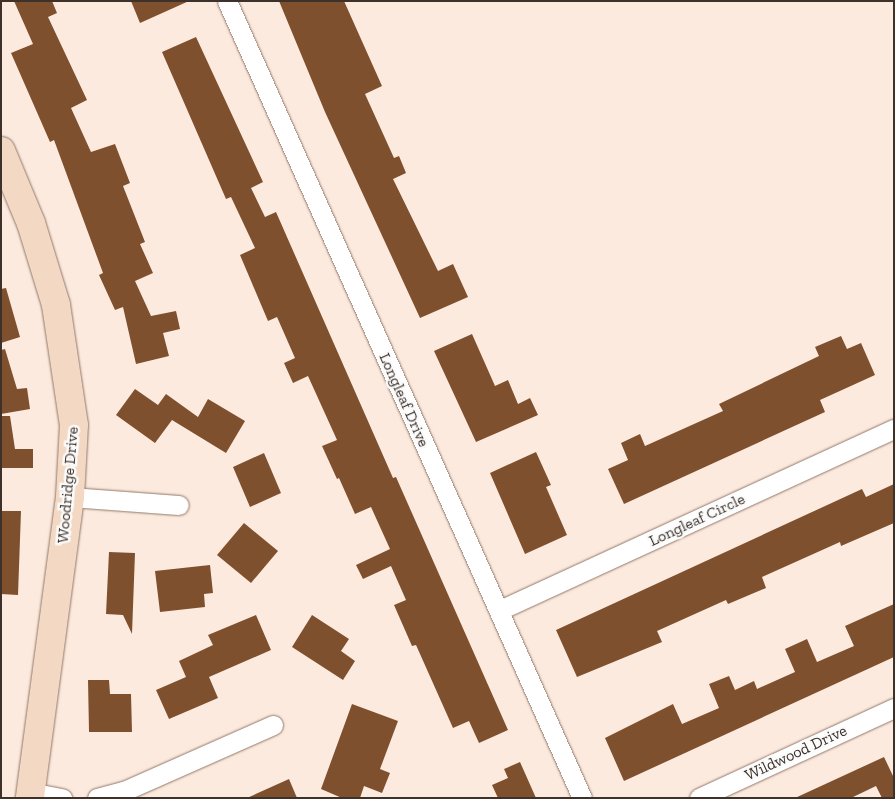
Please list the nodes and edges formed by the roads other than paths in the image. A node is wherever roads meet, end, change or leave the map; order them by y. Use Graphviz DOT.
graph roads {
  1 [pos="227,1"];
  2 [pos="1,151"];
  3 [pos="894,429"];
  4 [pos="70,497"];
  5 [pos="179,505"];
  6 [pos="500,610"];
  7 [pos="894,708"];
  8 [pos="273,725"];
  9 [pos="30,795"];
  10 [pos="62,798"];
  11 [pos="97,798"];
  12 [pos="582,798"];
  13 [pos="699,798"];
  1 -- 6 [label="street, Longleaf Drive"];
  2 -- 4 [label="street, Woodridge Drive"];
  3 -- 6 [label="street, Longleaf Circle"];
  4 -- 5 [label="street"];
  4 -- 9 [label="street, Woodridge Drive"];
  6 -- 12 [label="street, Longleaf Drive"];
  7 -- 13 [label="street, Wildwood Drive"];
  8 -- 11 [label="street"];
  9 -- 10 [label="street"];
}
